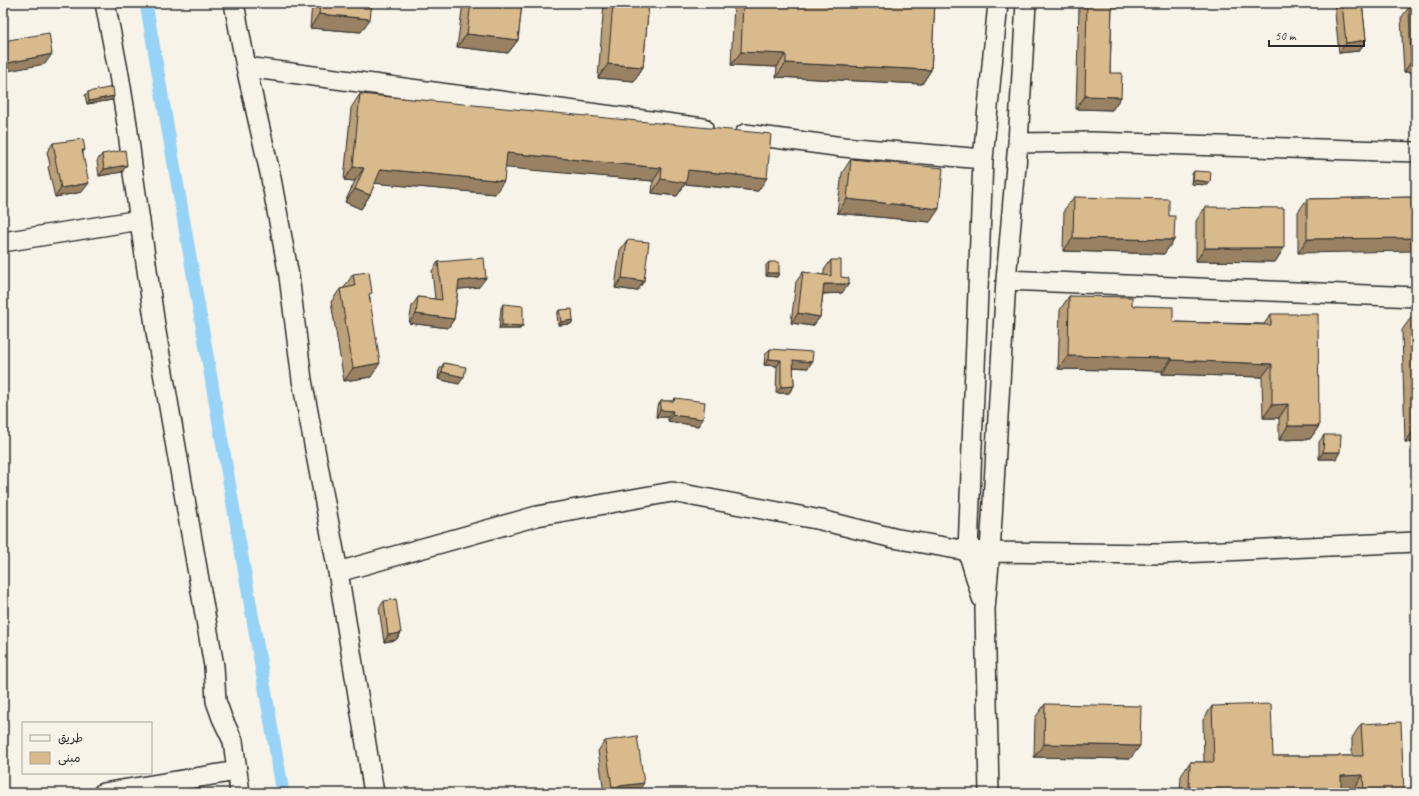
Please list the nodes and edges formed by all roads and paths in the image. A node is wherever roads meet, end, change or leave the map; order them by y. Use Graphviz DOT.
graph roads {
  1 [pos="105,3"];
  2 [pos="234,3"];
  3 [pos="998,3"];
  4 [pos="1026,3"];
  5 [pos="246,67"];
  6 [pos="1018,143"];
  7 [pos="1416,152"];
  8 [pos="982,160"];
  9 [pos="140,220"];
  10 [pos="3,242"];
  11 [pos="1006,280"];
  12 [pos="1416,297"];
  13 [pos="974,401"];
  14 [pos="999,402"];
  15 [pos="993,498"];
  16 [pos="970,499"];
  17 [pos="1416,542"];
  18 [pos="968,551"];
  19 [pos="990,552"];
  20 [pos="338,572"];
  21 [pos="985,609"];
  22 [pos="237,771"];
  23 [pos="103,793"];
  24 [pos="240,793"];
  25 [pos="374,793"];
  26 [pos="989,793"];
  1 -- 9 [label="street"];
  2 -- 5 [label="street"];
  3 -- 8 [label="street"];
  4 -- 6 [label="street"];
  5 -- 8 [label="street"];
  5 -- 20 [label="street"];
  6 -- 7 [label="street"];
  6 -- 11 [label="street"];
  8 -- 13 [label="street"];
  9 -- 10 [label="street"];
  9 -- 22 [label="street"];
  11 -- 12 [label="street"];
  11 -- 14 [label="street"];
  13 -- 14 [label="street"];
  13 -- 16 [label="street"];
  14 -- 15 [label="street"];
  15 -- 16 [label="street"];
  15 -- 19 [label="street"];
  16 -- 18 [label="street"];
  17 -- 19 [label="street"];
  18 -- 19 [label="street"];
  18 -- 20 [label="street"];
  18 -- 21 [label="street"];
  19 -- 21 [label="street"];
  20 -- 25 [label="street"];
  21 -- 26 [label="street"];
  22 -- 23 [label="street"];
  22 -- 24 [label="street"];
}
